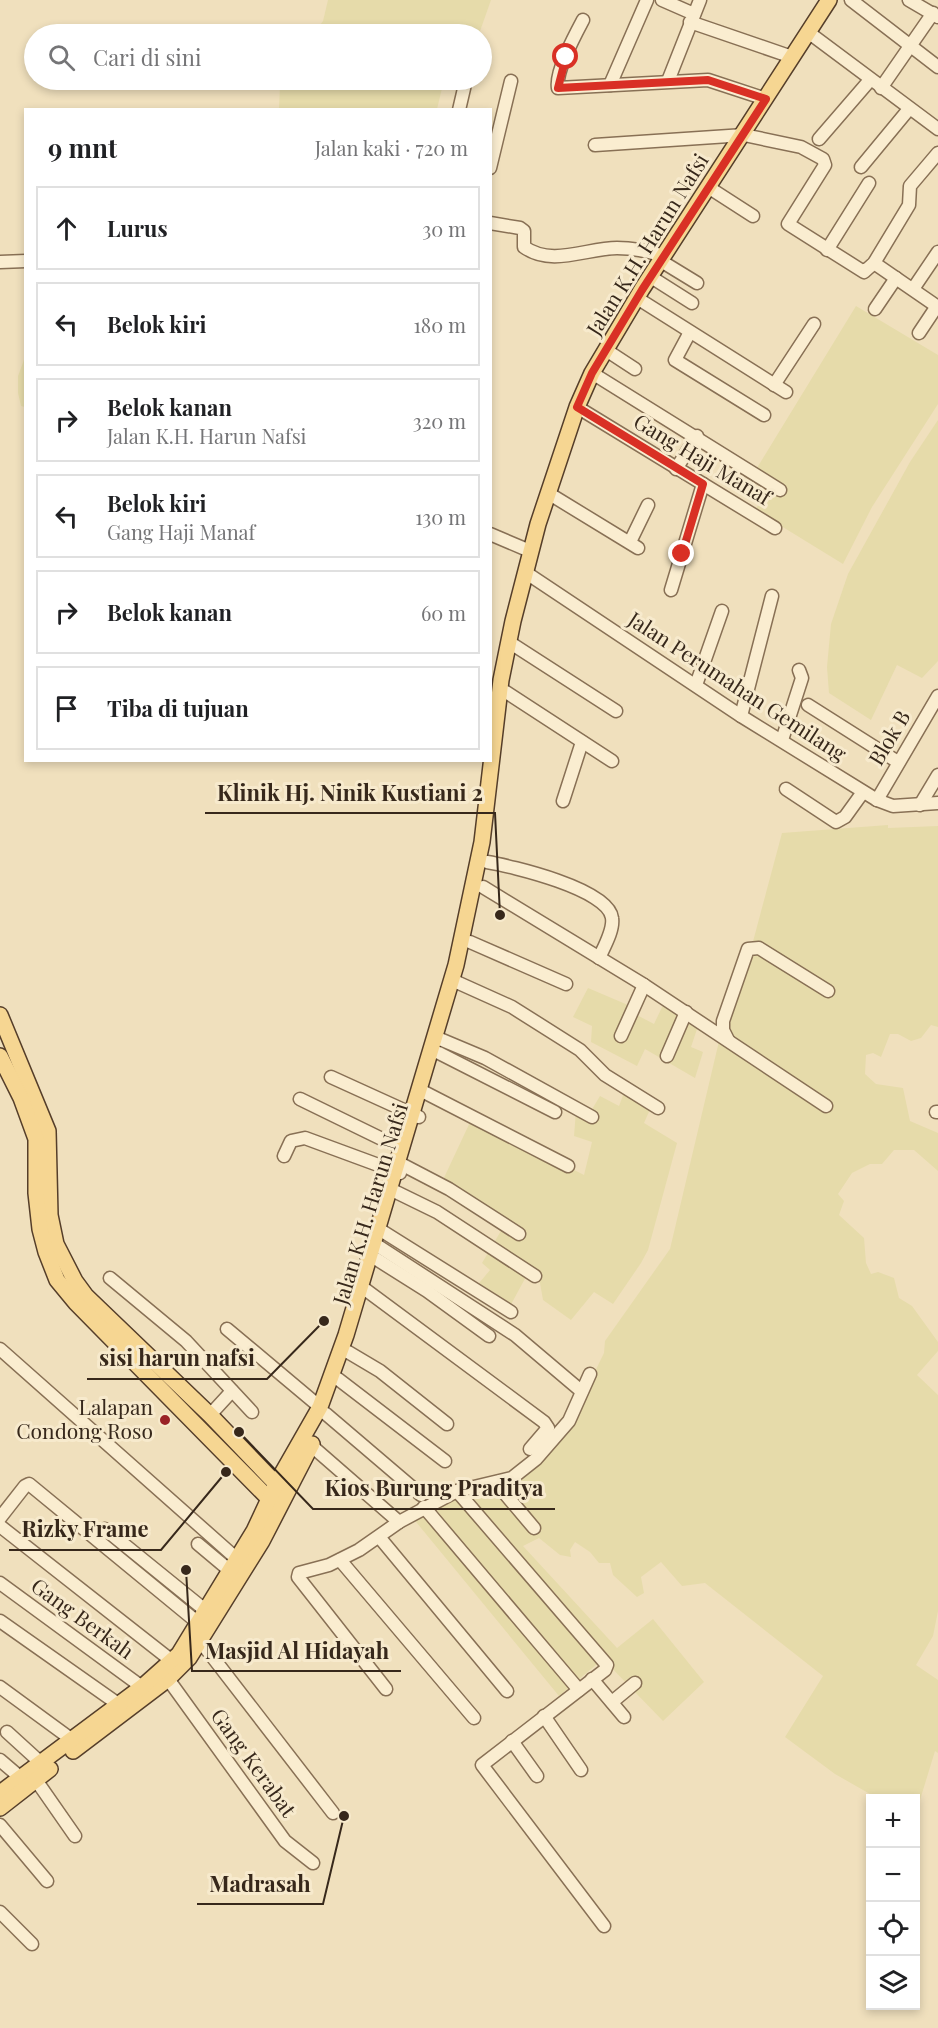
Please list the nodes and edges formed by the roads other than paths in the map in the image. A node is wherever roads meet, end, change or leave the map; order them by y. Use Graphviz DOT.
graph roads {
  1 [pos="647,0"];
  2 [pos="662,0"];
  3 [pos="700,0"];
  4 [pos="829,0"];
  5 [pos="851,0"];
  6 [pos="909,0"];
  7 [pos="935,15"];
  8 [pos="692,18"];
  9 [pos="583,20"];
  10 [pos="808,32"];
  11 [pos="910,47"];
  12 [pos="792,57"];
  13 [pos="938,67"];
  14 [pos="511,81"];
  15 [pos="668,81"];
  16 [pos="876,84"];
  17 [pos="610,85"];
  18 [pos="464,90"];
  19 [pos="766,99"];
  20 [pos="459,108"];
  21 [pos="909,109"];
  22 [pos="938,129"];
  23 [pos="744,135"];
  24 [pos="819,139"];
  25 [pos="595,144"];
  26 [pos="938,153"];
  27 [pos="492,160"];
  28 [pos="861,167"];
  29 [pos="869,183"];
  30 [pos="708,187"];
  31 [pos="753,216"];
  32 [pos="492,223"];
  33 [pos="827,250"];
  34 [pos="938,252"];
  35 [pos="662,258"];
  36 [pos="24,261"];
  37 [pos="0,262"];
  38 [pos="874,263"];
  39 [pos="651,277"];
  40 [pos="896,278"];
  41 [pos="698,283"];
  42 [pos="913,289"];
  43 [pos="637,298"];
  44 [pos="692,303"];
  45 [pos="938,307"];
  46 [pos="876,309"];
  47 [pos="814,324"];
  48 [pos="690,332"];
  49 [pos="919,333"];
  50 [pos="606,350"];
  51 [pos="635,369"];
  52 [pos="592,373"];
  53 [pos="774,385"];
  54 [pos="786,392"];
  55 [pos="577,407"];
  56 [pos="764,414"];
  57 [pos="697,436"];
  58 [pos="676,469"];
  59 [pos="703,484"];
  60 [pos="780,490"];
  61 [pos="548,493"];
  62 [pos="648,504"];
  63 [pos="775,528"];
  64 [pos="492,535"];
  65 [pos="530,551"];
  66 [pos="525,572"];
  67 [pos="671,590"];
  68 [pos="772,596"];
  69 [pos="722,611"];
  70 [pos="509,642"];
  71 [pos="505,670"];
  72 [pos="799,670"];
  73 [pos="696,685"];
  74 [pos="506,692"];
  75 [pos="938,696"];
  76 [pos="808,705"];
  77 [pos="616,711"];
  78 [pos="741,716"];
  79 [pos="582,742"];
  80 [pos="786,743"];
  81 [pos="612,761"];
  82 [pos="898,762"];
  83 [pos="938,775"];
  84 [pos="786,789"];
  85 [pos="863,792"];
  86 [pos="877,800"];
  87 [pos="563,801"];
  88 [pos="938,803"];
  89 [pos="920,805"];
  90 [pos="485,843"];
  91 [pos="487,862"];
  92 [pos="483,887"];
  93 [pos="470,942"];
  94 [pos="599,958"];
  95 [pos="456,982"];
  96 [pos="566,984"];
  97 [pos="644,984"];
  98 [pos="828,991"];
  99 [pos="686,1012"];
  100 [pos="0,1015"];
  101 [pos="621,1036"];
  102 [pos="729,1041"];
  103 [pos="439,1043"];
  104 [pos="0,1056"];
  105 [pos="667,1056"];
  106 [pos="331,1077"];
  107 [pos="424,1091"];
  108 [pos="300,1099"];
  109 [pos="826,1106"];
  110 [pos="658,1108"];
  111 [pos="555,1112"];
  112 [pos="416,1115"];
  113 [pos="592,1117"];
  114 [pos="403,1147"];
  115 [pos="284,1156"];
  116 [pos="568,1166"];
  117 [pos="399,1170"];
  118 [pos="394,1191"];
  119 [pos="382,1231"];
  120 [pos="519,1234"];
  121 [pos="374,1253"];
  122 [pos="535,1276"];
  123 [pos="110,1278"];
  124 [pos="366,1290"];
  125 [pos="511,1312"];
  126 [pos="227,1329"];
  127 [pos="489,1336"];
  128 [pos="0,1349"];
  129 [pos="348,1352"];
  130 [pos="590,1374"];
  131 [pos="338,1379"];
  132 [pos="580,1390"];
  133 [pos="232,1391"];
  134 [pos="323,1410"];
  135 [pos="252,1412"];
  136 [pos="210,1415"];
  137 [pos="447,1424"];
  138 [pos="307,1442"];
  139 [pos="530,1449"];
  140 [pos="444,1461"];
  141 [pos="496,1483"];
  142 [pos="281,1488"];
  143 [pos="457,1491"];
  144 [pos="423,1501"];
  145 [pos="273,1503"];
  146 [pos="0,1518"];
  147 [pos="397,1520"];
  148 [pos="0,1526"];
  149 [pos="534,1528"];
  150 [pos="105,1529"];
  151 [pos="380,1538"];
  152 [pos="198,1544"];
  153 [pos="340,1560"];
  154 [pos="233,1564"];
  155 [pos="0,1583"];
  156 [pos="201,1616"];
  157 [pos="0,1621"];
  158 [pos="201,1642"];
  159 [pos="172,1661"];
  160 [pos="168,1679"];
  161 [pos="592,1679"];
  162 [pos="635,1683"];
  163 [pos="0,1687"];
  164 [pos="142,1687"];
  165 [pos="386,1689"];
  166 [pos="579,1690"];
  167 [pos="507,1691"];
  168 [pos="612,1702"];
  169 [pos="118,1704"];
  170 [pos="544,1716"];
  171 [pos="624,1717"];
  172 [pos="474,1718"];
  173 [pos="7,1732"];
  174 [pos="71,1739"];
  175 [pos="512,1741"];
  176 [pos="0,1761"];
  177 [pos="41,1763"];
  178 [pos="581,1770"];
  179 [pos="537,1776"];
  180 [pos="23,1783"];
  181 [pos="0,1794"];
  182 [pos="0,1808"];
  183 [pos="333,1813"];
  184 [pos="0,1825"];
  185 [pos="75,1836"];
  186 [pos="313,1863"];
  187 [pos="47,1881"];
  188 [pos="0,1912"];
  189 [pos="604,1926"];
  190 [pos="32,1944"];
  1 -- 17 [label="street"];
  2 -- 8 [label="street"];
  3 -- 8 [label="street"];
  4 -- 10 [label="main road, Jalan K.H. Harun Nafsi"];
  5 -- 11 [label="street"];
  6 -- 7 [label="street"];
  7 -- 11 [label="street"];
  8 -- 12 [label="street"];
  8 -- 15 [label="street"];
  9 -- 17 [label="street"];
  10 -- 12 [label="main road, Jalan K.H. Harun Nafsi"];
  10 -- 16 [label="street"];
  11 -- 13 [label="street"];
  11 -- 16 [label="street"];
  12 -- 19 [label="main road, Jalan K.H. Harun Nafsi"];
  14 -- 27 [label="street"];
  15 -- 17 [label="street"];
  15 -- 19 [label="street"];
  16 -- 21 [label="street"];
  16 -- 24 [label="street"];
  18 -- 20 [label="street"];
  19 -- 23 [label="main road, Jalan K.H. Harun Nafsi"];
  21 -- 22 [label="street"];
  21 -- 28 [label="street"];
  23 -- 25 [label="street"];
  23 -- 30 [label="main road, Jalan K.H. Harun Nafsi"];
  23 -- 33 [label="street"];
  26 -- 38 [label="street"];
  29 -- 33 [label="street"];
  30 -- 31 [label="street"];
  30 -- 35 [label="main road, Jalan K.H. Harun Nafsi"];
  32 -- 35 [label="street"];
  33 -- 38 [label="street"];
  34 -- 42 [label="street"];
  35 -- 39 [label="main road, Jalan K.H. Harun Nafsi"];
  35 -- 41 [label="street"];
  36 -- 37 [label="street"];
  38 -- 40 [label="street"];
  39 -- 43 [label="main road, Jalan K.H. Harun Nafsi"];
  39 -- 44 [label="street"];
  40 -- 42 [label="street"];
  40 -- 46 [label="street"];
  42 -- 45 [label="street"];
  43 -- 48 [label="street"];
  43 -- 50 [label="main road, Jalan K.H. Harun Nafsi"];
  45 -- 49 [label="street"];
  47 -- 53 [label="street"];
  48 -- 53 [label="street"];
  48 -- 56 [label="street"];
  50 -- 51 [label="street"];
  50 -- 52 [label="main road, Jalan K.H. Harun Nafsi"];
  52 -- 55 [label="main road, Jalan K.H. Harun Nafsi"];
  52 -- 57 [label="street"];
  53 -- 54 [label="street"];
  55 -- 58 [label="street, Gang Haji Manaf"];
  55 -- 61 [label="main road, Jalan K.H. Harun Nafsi"];
  57 -- 58 [label="street"];
  57 -- 60 [label="street"];
  58 -- 59 [label="street, Gang Haji Manaf"];
  59 -- 63 [label="street, Gang Haji Manaf"];
  59 -- 67 [label="street"];
  61 -- 62 [label="street"];
  61 -- 65 [label="main road, Jalan K.H. Harun Nafsi"];
  64 -- 65 [label="street"];
  65 -- 66 [label="main road, Jalan K.H. Harun Nafsi"];
  66 -- 70 [label="main road, Jalan K.H. Harun Nafsi"];
  66 -- 73 [label="street, Jalan Perumahan Gemilang"];
  68 -- 78 [label="street"];
  69 -- 73 [label="street"];
  70 -- 71 [label="main road, Jalan K.H. Harun Nafsi"];
  70 -- 77 [label="street"];
  71 -- 74 [label="main road, Jalan K.H. Harun Nafsi"];
  71 -- 90 [label="main road, Jalan K.H. Harun Nafsi"];
  72 -- 80 [label="street"];
  73 -- 78 [label="street, Jalan Perumahan Gemilang"];
  74 -- 79 [label="street"];
  74 -- 90 [label="main road, Jalan K.H. Harun Nafsi"];
  75 -- 82 [label="street, Blok B"];
  76 -- 82 [label="street"];
  78 -- 80 [label="street, Jalan Perumahan Gemilang"];
  79 -- 81 [label="street"];
  79 -- 87 [label="street"];
  80 -- 85 [label="street, Jalan Perumahan Gemilang"];
  82 -- 86 [label="street, Blok B"];
  83 -- 89 [label="street"];
  84 -- 85 [label="street"];
  85 -- 86 [label="street, Jalan Perumahan Gemilang"];
  86 -- 89 [label="street, Jalan Perumahan Gemilang"];
  88 -- 89 [label="street, Jalan Perumahan Gemilang"];
  90 -- 91 [label="main road, Jalan K.H. Harun Nafsi"];
  90 -- 95 [label="main road, Jalan K.H. Harun Nafsi"];
  91 -- 92 [label="main road, Jalan K.H. Harun Nafsi"];
  91 -- 94 [label="street"];
  92 -- 93 [label="main road, Jalan K.H. Harun Nafsi"];
  92 -- 94 [label="street"];
  93 -- 95 [label="main road, Jalan K.H. Harun Nafsi"];
  93 -- 96 [label="street"];
  94 -- 97 [label="street"];
  95 -- 103 [label="main road, Jalan K.H. Harun Nafsi"];
  95 -- 110 [label="street"];
  97 -- 99 [label="street"];
  97 -- 101 [label="street"];
  98 -- 102 [label="street"];
  99 -- 102 [label="street"];
  99 -- 105 [label="street"];
  100 -- 136 [label="main road"];
  102 -- 109 [label="street"];
  103 -- 107 [label="main road, Jalan K.H. Harun Nafsi"];
  103 -- 111 [label="street"];
  103 -- 113 [label="street"];
  104 -- 145 [label="main road"];
  106 -- 112 [label="street"];
  107 -- 112 [label="main road, Jalan K.H. Harun Nafsi"];
  107 -- 116 [label="street"];
  108 -- 114 [label="street"];
  112 -- 114 [label="main road, Jalan K.H. Harun Nafsi"];
  112 -- 117 [label="main road, Jalan K.H. Harun Nafsi"];
  114 -- 117 [label="main road, Jalan K.H. Harun Nafsi"];
  115 -- 117 [label="street"];
  117 -- 118 [label="main road, Jalan K.H. Harun Nafsi"];
  117 -- 120 [label="street"];
  117 -- 121 [label="main road, Jalan K.H. Harun Nafsi"];
  118 -- 119 [label="main road, Jalan K.H. Harun Nafsi"];
  118 -- 122 [label="street"];
  119 -- 121 [label="main road, Jalan K.H. Harun Nafsi"];
  119 -- 125 [label="street"];
  121 -- 124 [label="main road, Jalan K.H. Harun Nafsi"];
  121 -- 127 [label="street"];
  121 -- 132 [label="street"];
  121 -- 134 [label="main road, Jalan K.H. Harun Nafsi"];
  123 -- 133 [label="street"];
  124 -- 129 [label="main road, Jalan K.H. Harun Nafsi"];
  124 -- 139 [label="street"];
  126 -- 134 [label="street"];
  128 -- 154 [label="street"];
  129 -- 131 [label="main road, Jalan K.H. Harun Nafsi"];
  129 -- 137 [label="street"];
  130 -- 132 [label="street"];
  131 -- 134 [label="main road, Jalan K.H. Harun Nafsi"];
  131 -- 140 [label="street"];
  132 -- 141 [label="street"];
  133 -- 135 [label="street"];
  133 -- 136 [label="street"];
  134 -- 138 [label="main road, Jalan K.H. Harun Nafsi"];
  134 -- 144 [label="street"];
  136 -- 142 [label="main road"];
  138 -- 142 [label="main road, Jalan K.H. Harun Nafsi"];
  138 -- 147 [label="street"];
  141 -- 143 [label="street"];
  141 -- 149 [label="street"];
  142 -- 145 [label="main road, Jalan K.H. Harun Nafsi"];
  143 -- 144 [label="street"];
  143 -- 161 [label="street"];
  144 -- 147 [label="street"];
  144 -- 166 [label="street"];
  145 -- 154 [label="main road, Jalan K.H. Harun Nafsi"];
  145 -- 158 [label="main road, Jalan K.H. Harun Nafsi"];
  146 -- 156 [label="street"];
  147 -- 151 [label="street"];
  148 -- 159 [label="street"];
  150 -- 156 [label="street"];
  151 -- 153 [label="street"];
  151 -- 167 [label="street"];
  152 -- 154 [label="street"];
  153 -- 165 [label="street"];
  153 -- 172 [label="street"];
  154 -- 156 [label="main road, Jalan K.H. Harun Nafsi"];
  155 -- 164 [label="street, Gang Berkah"];
  156 -- 159 [label="main road, Jalan K.H. Harun Nafsi"];
  157 -- 169 [label="street"];
  158 -- 160 [label="main road, Jalan K.H. Harun Nafsi"];
  158 -- 183 [label="street"];
  159 -- 164 [label="main road, Jalan K.H. Harun Nafsi"];
  160 -- 180 [label="main road, Jalan K.H. Harun Nafsi"];
  160 -- 186 [label="street, Gang Kerabat"];
  161 -- 166 [label="street"];
  161 -- 168 [label="street"];
  162 -- 168 [label="street"];
  163 -- 174 [label="street"];
  164 -- 169 [label="main road, Jalan K.H. Harun Nafsi"];
  166 -- 170 [label="street"];
  168 -- 171 [label="street"];
  169 -- 174 [label="main road, Jalan K.H. Harun Nafsi"];
  170 -- 175 [label="street"];
  170 -- 178 [label="street"];
  173 -- 177 [label="street"];
  174 -- 177 [label="main road, Jalan K.H. Harun Nafsi"];
  175 -- 179 [label="street"];
  175 -- 189 [label="street"];
  176 -- 180 [label="street"];
  177 -- 180 [label="main road, Jalan K.H. Harun Nafsi"];
  180 -- 181 [label="main road, Jalan K.H. Harun Nafsi"];
  180 -- 182 [label="main road, Jalan K.H. Harun Nafsi"];
  180 -- 185 [label="street"];
  184 -- 187 [label="street"];
  188 -- 190 [label="street"];
}
